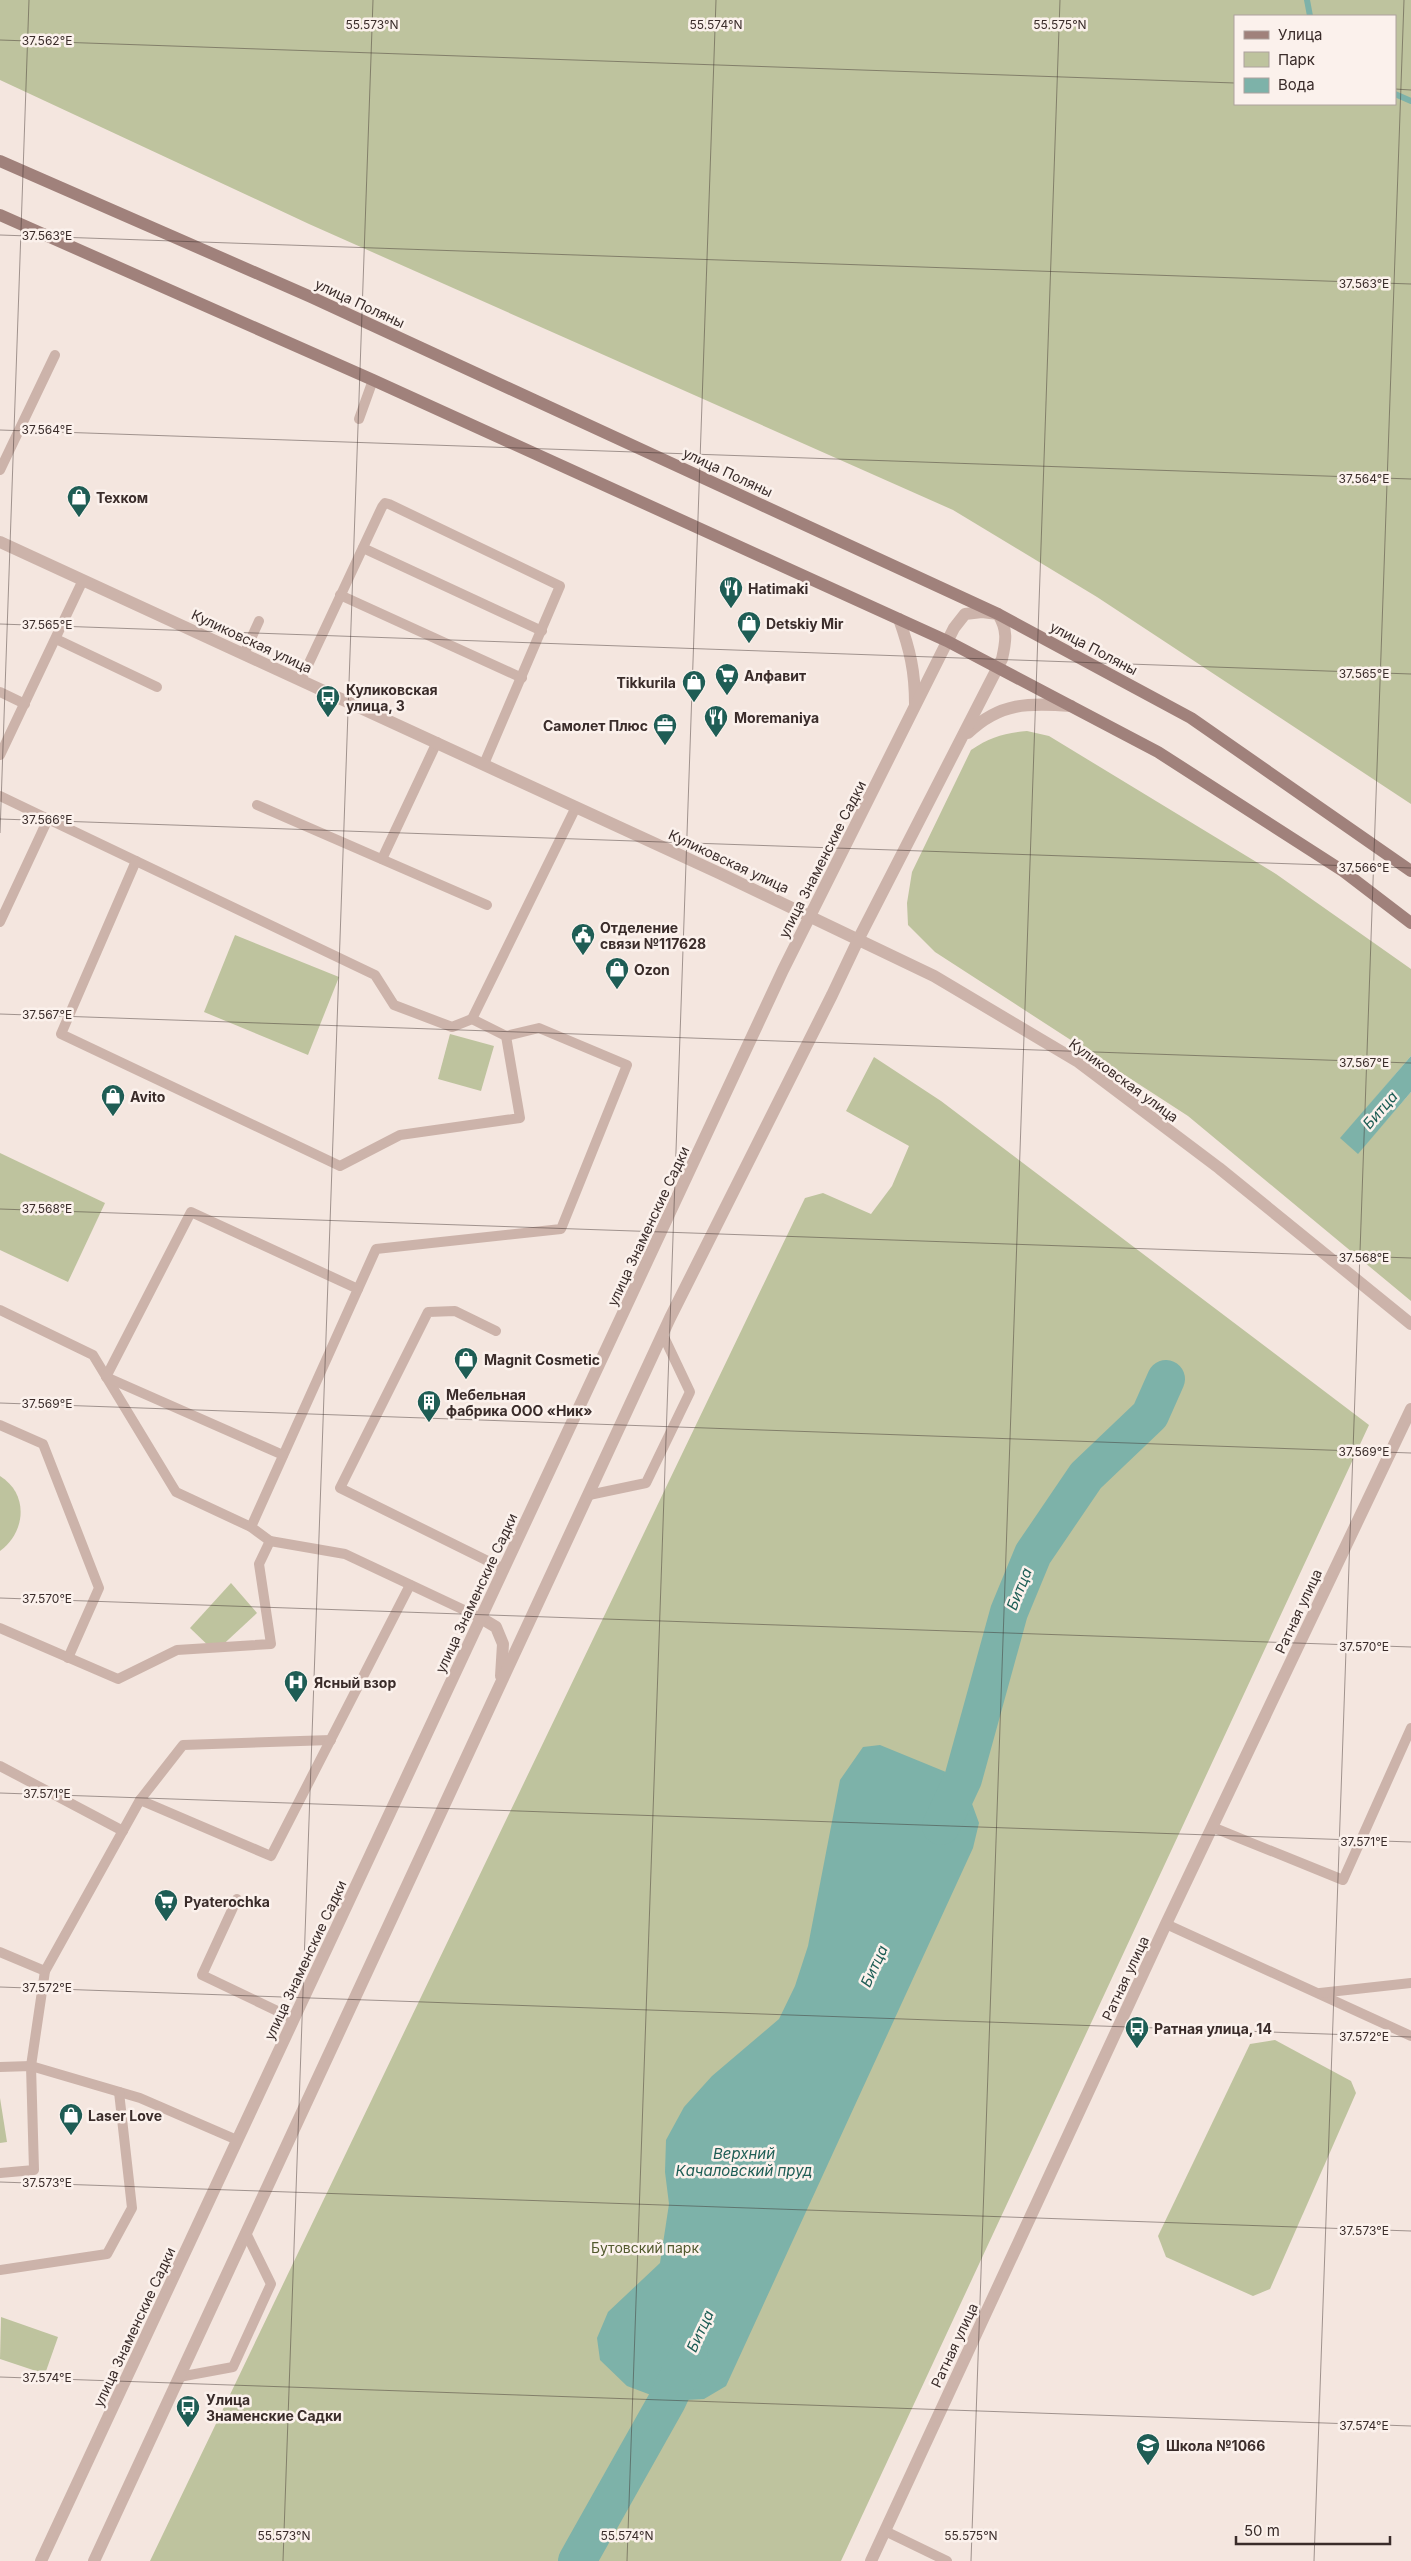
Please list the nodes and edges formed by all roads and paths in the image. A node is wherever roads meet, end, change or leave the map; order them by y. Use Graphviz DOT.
graph roads {
  1 [pos="0,161"];
  2 [pos="0,215"];
  3 [pos="55,355"];
  4 [pos="373,380"];
  5 [pos="359,419"];
  6 [pos="0,470"];
  7 [pos="0,542"];
  8 [pos="363,548"];
  9 [pos="83,580"];
  10 [pos="340,595"];
  11 [pos="998,614"];
  12 [pos="899,619"];
  13 [pos="259,621"];
  14 [pos="542,632"];
  15 [pos="56,639"];
  16 [pos="947,641"];
  17 [pos="244,654"];
  18 [pos="998,668"];
  19 [pos="522,678"];
  20 [pos="300,680"];
  21 [pos="157,687"];
  22 [pos="0,692"];
  23 [pos="25,704"];
  24 [pos="1070,706"];
  25 [pos="915,709"];
  26 [pos="436,742"];
  27 [pos="960,742"];
  28 [pos="0,755"];
  29 [pos="484,764"];
  30 [pos="0,796"];
  31 [pos="257,805"];
  32 [pos="576,806"];
  33 [pos="48,819"];
  34 [pos="382,859"];
  35 [pos="136,861"];
  36 [pos="1411,871"];
  37 [pos="487,905"];
  38 [pos="810,915"];
  39 [pos="0,922"];
  40 [pos="1411,923"];
  41 [pos="859,938"];
  42 [pos="472,1019"];
  43 [pos="506,1036"];
  44 [pos="358,1289"];
  45 [pos="0,1310"];
  46 [pos="1411,1324"];
  47 [pos="496,1331"];
  48 [pos="663,1334"];
  49 [pos="106,1377"];
  50 [pos="1411,1410"];
  51 [pos="0,1425"];
  52 [pos="283,1455"];
  53 [pos="589,1494"];
  54 [pos="251,1527"];
  55 [pos="270,1541"];
  56 [pos="504,1569"];
  57 [pos="410,1585"];
  58 [pos="481,1618"];
  59 [pos="0,1628"];
  60 [pos="68,1658"];
  61 [pos="498,1690"];
  62 [pos="1411,1728"];
  63 [pos="330,1740"];
  64 [pos="0,1766"];
  65 [pos="140,1800"];
  66 [pos="1212,1827"];
  67 [pos="123,1831"];
  68 [pos="237,1899"];
  69 [pos="1166,1924"];
  70 [pos="0,1952"];
  71 [pos="45,1970"];
  72 [pos="1411,1983"];
  73 [pos="1318,1993"];
  74 [pos="294,2018"];
  75 [pos="1411,2036"];
  76 [pos="31,2066"];
  77 [pos="0,2067"];
  78 [pos="119,2092"];
  79 [pos="237,2140"];
  80 [pos="0,2173"];
  81 [pos="246,2233"];
  82 [pos="0,2270"];
  83 [pos="179,2377"];
  84 [pos="885,2531"];
  85 [pos="41,2561"];
  86 [pos="94,2561"];
  87 [pos="871,2561"];
  88 [pos="947,2561"];
  1 -- 11 [label="main road, улица Поляны"];
  2 -- 4 [label="main road"];
  3 -- 6 [label="lane"];
  4 -- 5 [label="lane"];
  4 -- 12 [label="main road"];
  7 -- 9 [label="street, Куликовская улица"];
  8 -- 10 [label="lane"];
  8 -- 14 [label="lane"];
  8 -- 14 [label="lane"];
  9 -- 15 [label="lane"];
  9 -- 17 [label="street, Куликовская улица"];
  10 -- 19 [label="lane"];
  10 -- 20 [label="lane"];
  11 -- 16 [label="street, улица Знаменские Садки"];
  11 -- 18 [label="street"];
  11 -- 36 [label="main road, улица Поляны"];
  12 -- 16 [label="main road"];
  12 -- 25 [label="street"];
  13 -- 17 [label="lane"];
  14 -- 19 [label="lane"];
  15 -- 21 [label="lane"];
  15 -- 23 [label="lane"];
  16 -- 18 [label="main road"];
  16 -- 25 [label="street, улица Знаменские Садки"];
  17 -- 20 [label="street, Куликовская улица"];
  18 -- 24 [label="main road"];
  18 -- 27 [label="street"];
  19 -- 29 [label="lane"];
  20 -- 26 [label="street, Куликовская улица"];
  22 -- 23 [label="lane"];
  23 -- 28 [label="lane"];
  24 -- 27 [label="street"];
  24 -- 40 [label="main road"];
  25 -- 38 [label="street, улица Знаменские Садки"];
  26 -- 29 [label="street, Куликовская улица"];
  26 -- 34 [label="lane"];
  27 -- 41 [label="street"];
  29 -- 32 [label="street, Куликовская улица"];
  30 -- 33 [label="lane"];
  31 -- 34 [label="lane"];
  32 -- 38 [label="street, Куликовская улица"];
  32 -- 42 [label="lane"];
  33 -- 35 [label="lane"];
  33 -- 39 [label="lane"];
  34 -- 37 [label="lane"];
  35 -- 42 [label="lane"];
  35 -- 43 [label="lane"];
  38 -- 41 [label="street, Куликовская улица"];
  38 -- 56 [label="street, улица Знаменские Садки"];
  41 -- 46 [label="street, Куликовская улица"];
  41 -- 48 [label="street"];
  42 -- 43 [label="lane"];
  43 -- 44 [label="lane"];
  44 -- 49 [label="lane"];
  44 -- 52 [label="lane"];
  45 -- 49 [label="lane"];
  47 -- 56 [label="lane"];
  48 -- 53 [label="street"];
  48 -- 53 [label="lane"];
  49 -- 52 [label="lane"];
  49 -- 54 [label="lane"];
  50 -- 66 [label="street, Ратная улица"];
  51 -- 60 [label="lane"];
  52 -- 54 [label="lane"];
  53 -- 61 [label="street"];
  54 -- 55 [label="lane"];
  55 -- 57 [label="lane"];
  55 -- 60 [label="lane"];
  56 -- 58 [label="street, улица Знаменские Садки"];
  57 -- 58 [label="lane"];
  57 -- 63 [label="lane"];
  58 -- 61 [label="street"];
  58 -- 74 [label="street, улица Знаменские Садки"];
  59 -- 60 [label="lane"];
  61 -- 81 [label="street"];
  62 -- 66 [label="lane"];
  63 -- 65 [label="lane"];
  63 -- 65 [label="lane"];
  64 -- 67 [label="lane"];
  65 -- 67 [label="lane"];
  66 -- 69 [label="street, Ратная улица"];
  67 -- 71 [label="lane"];
  68 -- 74 [label="lane"];
  69 -- 73 [label="lane"];
  69 -- 84 [label="street, Ратная улица"];
  70 -- 71 [label="lane"];
  71 -- 76 [label="lane"];
  72 -- 73 [label="lane"];
  73 -- 75 [label="lane"];
  74 -- 79 [label="street, улица Знаменские Садки"];
  76 -- 77 [label="lane"];
  76 -- 78 [label="lane"];
  76 -- 80 [label="lane"];
  78 -- 79 [label="lane"];
  78 -- 82 [label="lane"];
  79 -- 85 [label="street, улица Знаменские Садки"];
  81 -- 83 [label="street"];
  81 -- 83 [label="lane"];
  83 -- 86 [label="street"];
  84 -- 87 [label="street, Ратная улица"];
  84 -- 88 [label="lane"];
}
